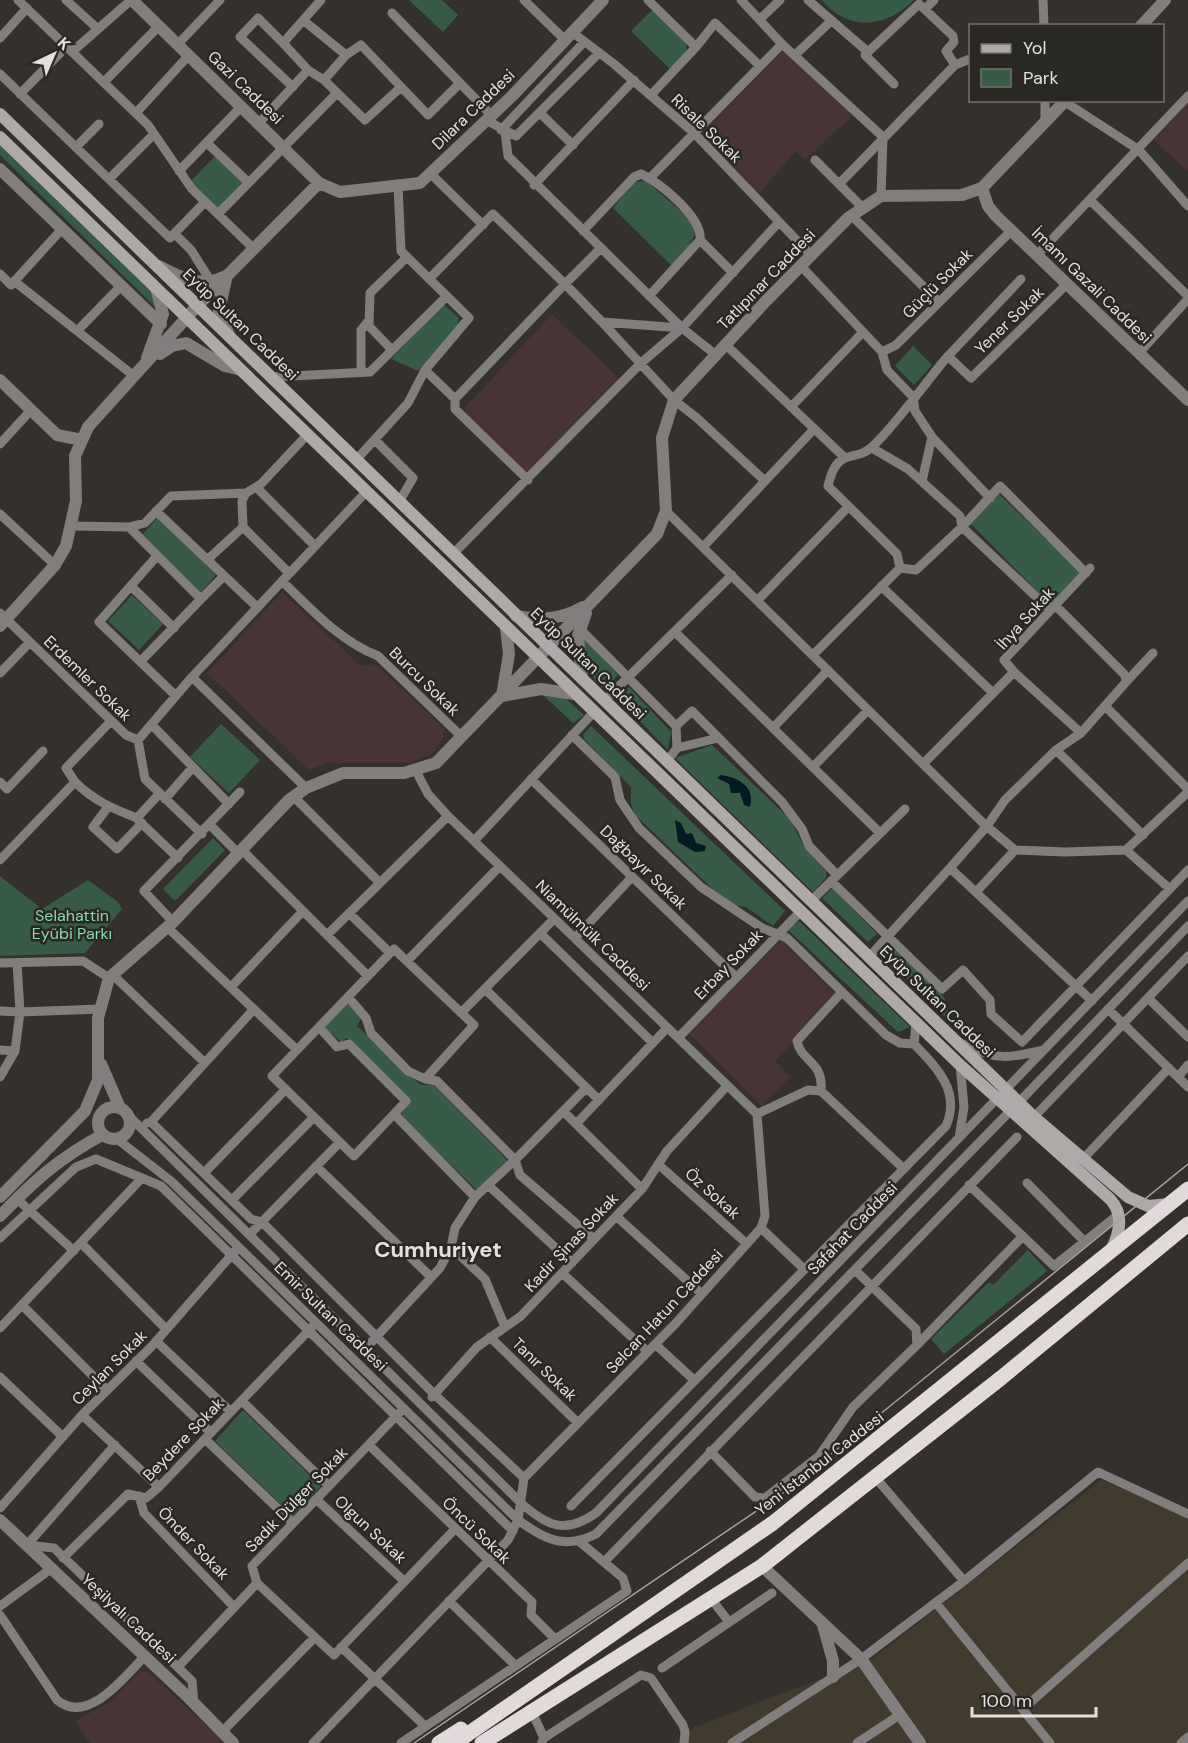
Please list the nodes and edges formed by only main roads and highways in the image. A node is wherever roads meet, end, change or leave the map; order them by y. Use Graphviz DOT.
graph roads {
  1 [pos="0,114"];
  2 [pos="0,137"];
  3 [pos="1003,1095"];
  4 [pos="1015,1107"];
  5 [pos="1188,1189"];
  6 [pos="1171,1203"];
  7 [pos="1188,1224"];
  8 [pos="1109,1253"];
  9 [pos="514,1700"];
  10 [pos="439,1743"];
  11 [pos="455,1743"];
  12 [pos="482,1743"];
  1 -- 3 [label="main road, Eyüp Sultan Caddesi"];
  2 -- 3 [label="main road, Eyüp Sultan Caddesi"];
  3 -- 4 [label="main road, Eyüp Sultan Caddesi"];
  4 -- 6 [label="main road, Eyüp Sultan Caddesi"];
  4 -- 8 [label="main road, Eyüp Sultan Caddesi"];
  5 -- 6 [label="highway, Yeni İstanbul Caddesi"];
  6 -- 8 [label="highway, Yeni İstanbul Caddesi"];
  7 -- 12 [label="highway"];
  8 -- 9 [label="highway, Yeni İstanbul Caddesi"];
  9 -- 10 [label="highway"];
  9 -- 11 [label="highway, Yeni İstanbul Caddesi"];
}
